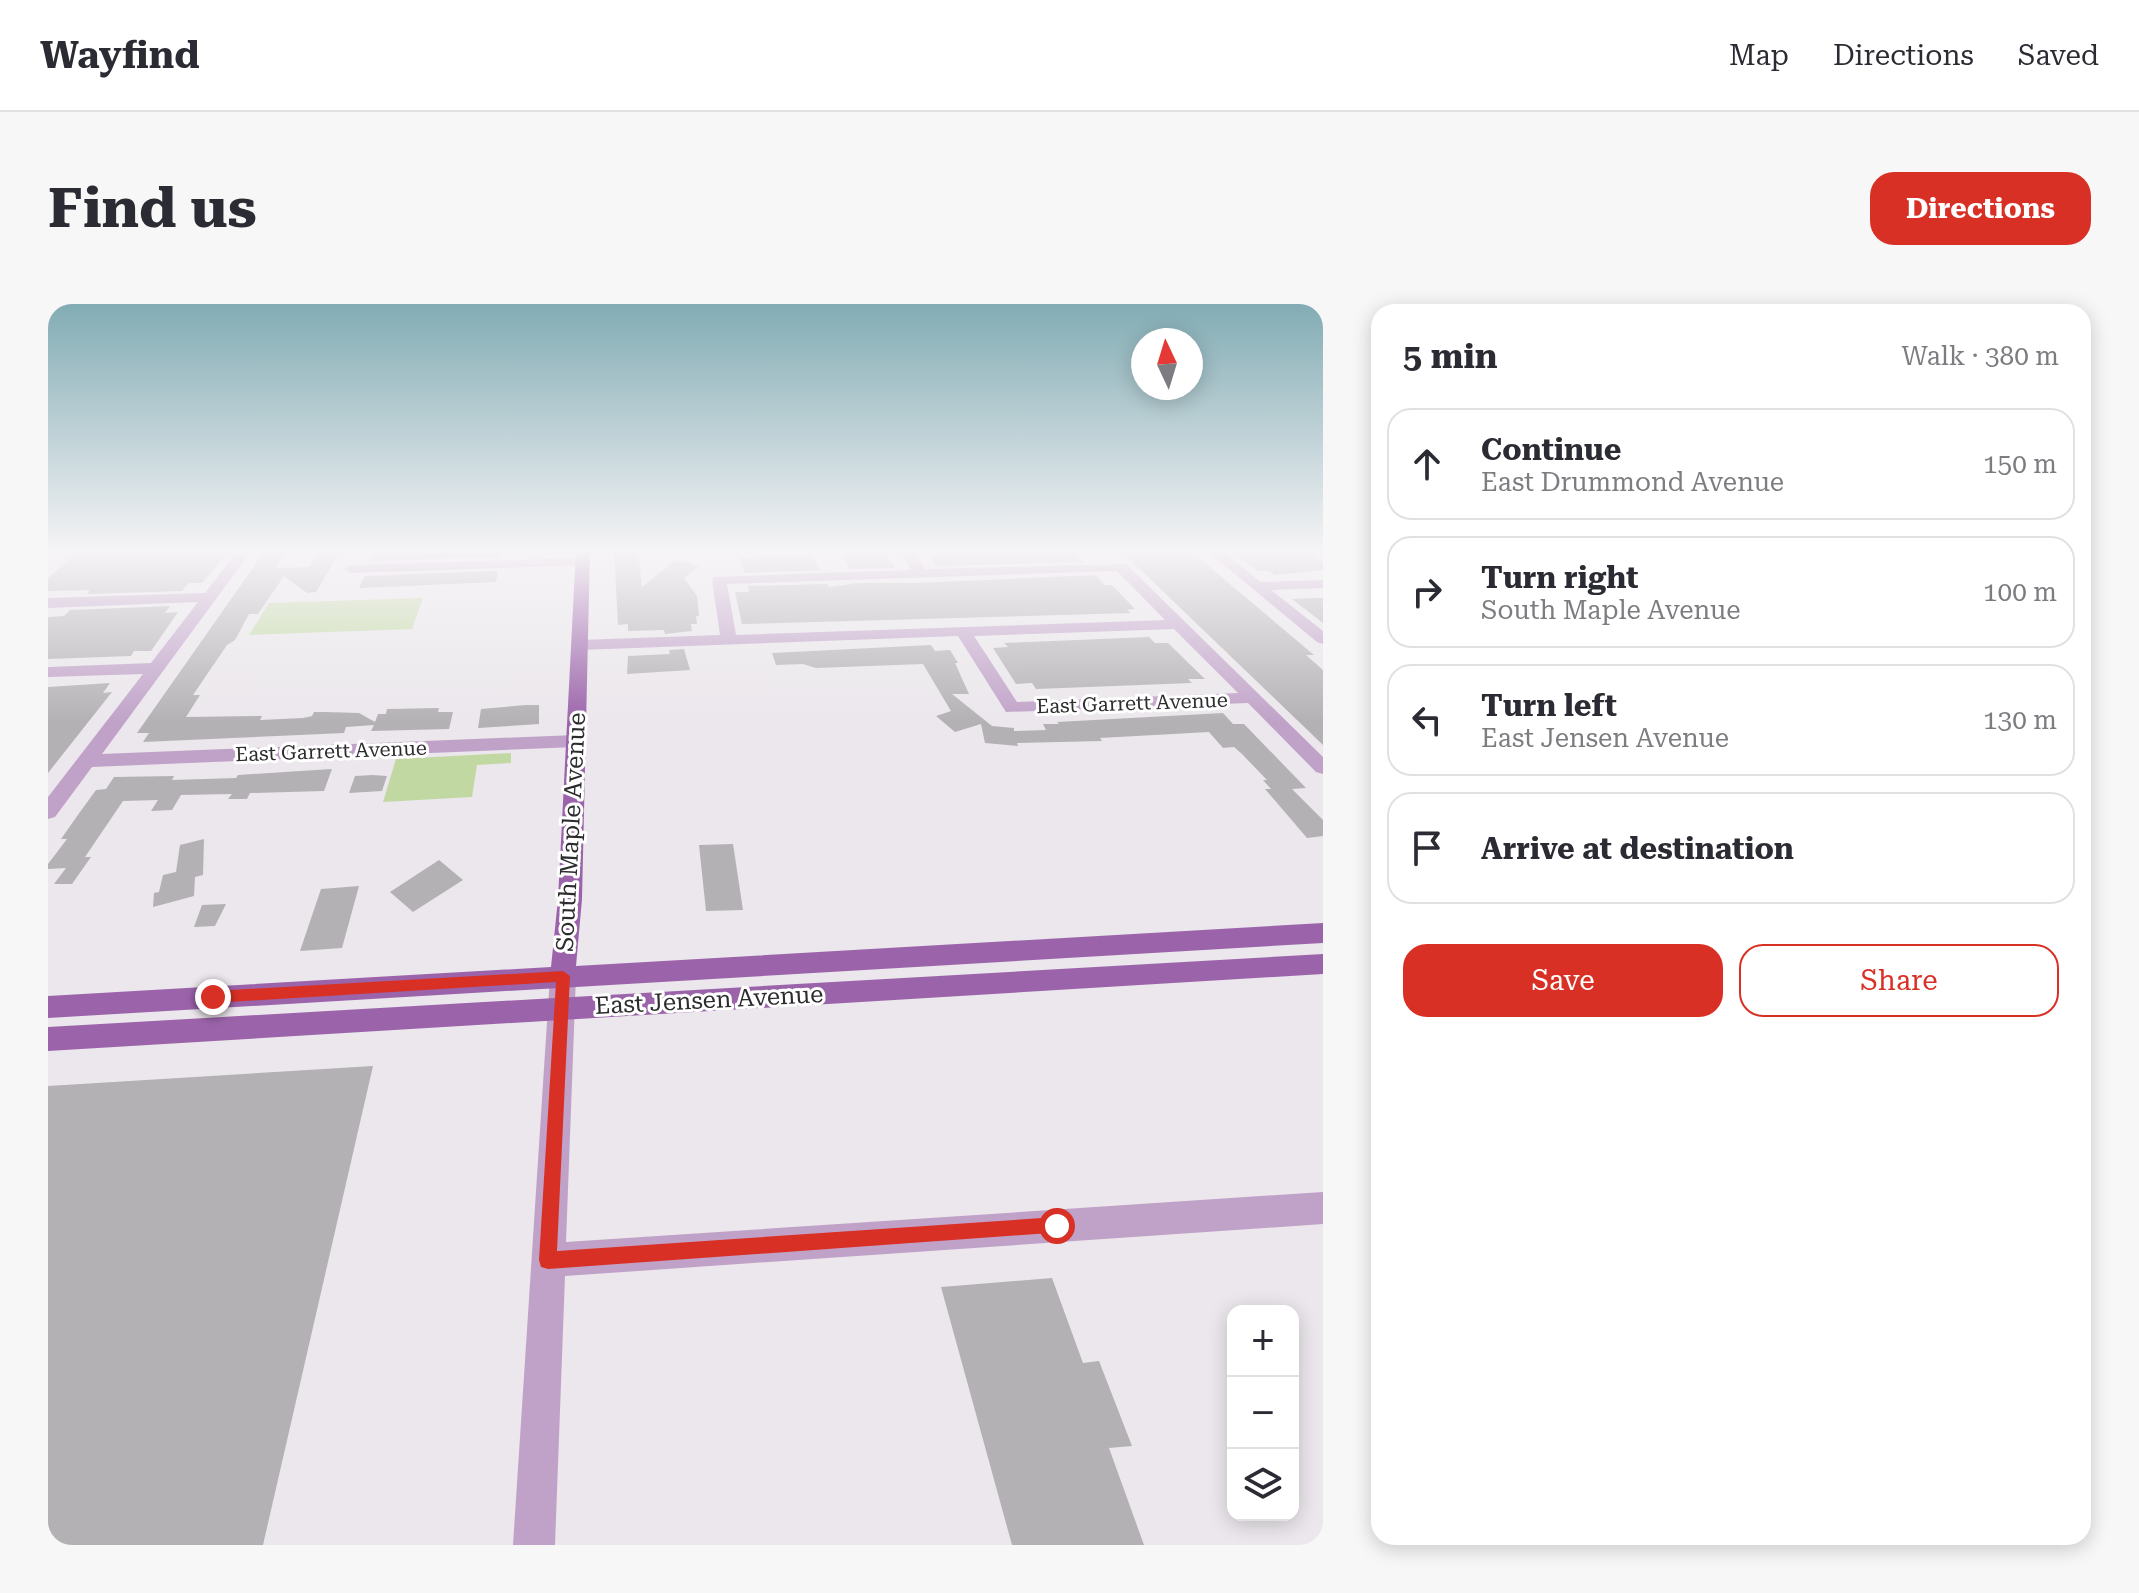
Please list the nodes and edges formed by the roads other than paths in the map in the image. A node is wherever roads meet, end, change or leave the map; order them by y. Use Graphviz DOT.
graph roads {
  1 [pos="201,608"];
  2 [pos="581,608"];
  3 [pos="724,608"];
  4 [pos="1160,608"];
  5 [pos="1285,608"];
  6 [pos="1175,624"];
  7 [pos="963,631"];
  8 [pos="729,639"];
  9 [pos="1323,639"];
  10 [pos="580,645"];
  11 [pos="155,668"];
  12 [pos="48,672"];
  13 [pos="1252,698"];
  14 [pos="575,741"];
  15 [pos="87,761"];
  16 [pos="1323,768"];
  17 [pos="48,812"];
  18 [pos="1323,933"];
  19 [pos="1323,964"];
  20 [pos="562,993"];
  21 [pos="48,1007"];
  22 [pos="48,1039"];
  23 [pos="1323,1208"];
  24 [pos="548,1260"];
  25 [pos="534,1545"];
  1 -- 11 [label="street"];
  2 -- 10 [label="main road, South Maple Avenue"];
  3 -- 8 [label="street"];
  4 -- 6 [label="street"];
  5 -- 9 [label="street"];
  6 -- 7 [label="street"];
  6 -- 13 [label="street"];
  7 -- 8 [label="street"];
  7 -- 13 [label="street, East Garrett Avenue"];
  8 -- 10 [label="street"];
  10 -- 14 [label="main road, South Maple Avenue"];
  11 -- 12 [label="street"];
  11 -- 15 [label="street"];
  13 -- 16 [label="street"];
  14 -- 15 [label="street, East Garrett Avenue"];
  14 -- 20 [label="main road, South Maple Avenue"];
  15 -- 17 [label="street"];
  18 -- 20 [label="main road, East Jensen Avenue"];
  19 -- 20 [label="main road, East Jensen Avenue"];
  20 -- 21 [label="main road, East Jensen Avenue"];
  20 -- 22 [label="main road, East Jensen Avenue"];
  20 -- 24 [label="street, South Maple Avenue"];
  23 -- 24 [label="street"];
  24 -- 25 [label="street, South Maple Avenue"];
}
